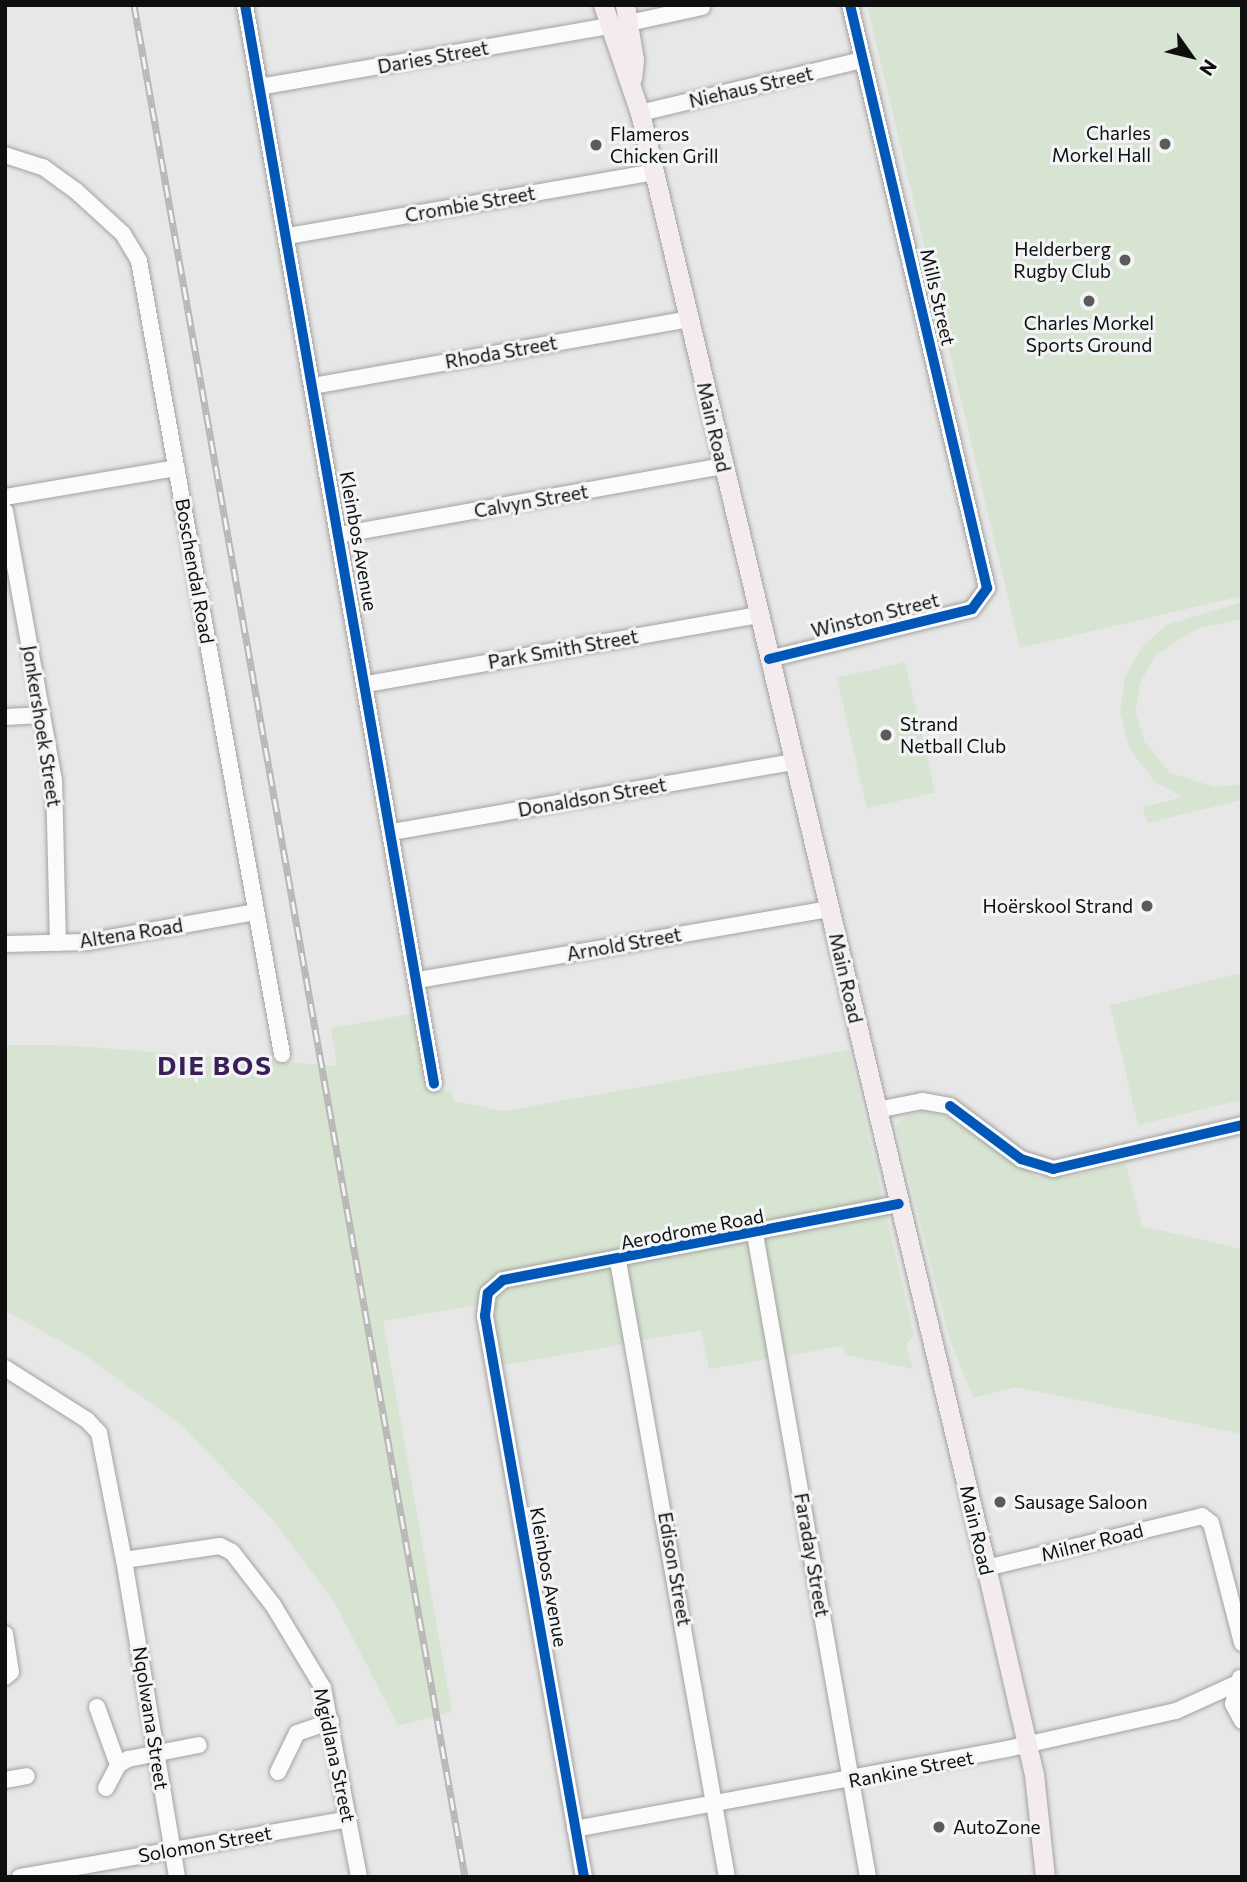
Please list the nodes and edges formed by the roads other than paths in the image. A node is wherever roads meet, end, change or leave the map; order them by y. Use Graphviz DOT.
graph roads {
  1 [pos="245,5"];
  2 [pos="603,5"];
  3 [pos="850,5"];
  4 [pos="702,7"];
  5 [pos="627,14"];
  6 [pos="608,26"];
  7 [pos="863,60"];
  8 [pos="631,83"];
  9 [pos="259,88"];
  10 [pos="640,113"];
  11 [pos="5,155"];
  12 [pos="653,172"];
  13 [pos="288,236"];
  14 [pos="688,319"];
  15 [pos="313,386"];
  16 [pos="723,466"];
  17 [pos="177,468"];
  18 [pos="5,497"];
  19 [pos="5,511"];
  20 [pos="340,535"];
  21 [pos="984,597"];
  22 [pos="759,615"];
  23 [pos="769,659"];
  24 [pos="367,684"];
  25 [pos="41,715"];
  26 [pos="5,718"];
  27 [pos="793,762"];
  28 [pos="392,832"];
  29 [pos="829,909"];
  30 [pos="256,912"];
  31 [pos="58,943"];
  32 [pos="5,944"];
  33 [pos="418,980"];
  34 [pos="282,1054"];
  35 [pos="434,1084"];
  36 [pos="877,1110"];
  37 [pos="1242,1125"];
  38 [pos="899,1204"];
  39 [pos="755,1234"];
  40 [pos="618,1261"];
  41 [pos="493,1287"];
  42 [pos="5,1368"];
  43 [pos="124,1560"];
  44 [pos="986,1568"];
  45 [pos="5,1634"];
  46 [pos="1242,1643"];
  47 [pos="5,1677"];
  48 [pos="1241,1678"];
  49 [pos="97,1707"];
  50 [pos="331,1721"];
  51 [pos="1242,1721"];
  52 [pos="1026,1744"];
  53 [pos="199,1745"];
  54 [pos="156,1755"];
  55 [pos="118,1765"];
  56 [pos="278,1772"];
  57 [pos="27,1776"];
  58 [pos="5,1780"];
  59 [pos="851,1781"];
  60 [pos="106,1788"];
  61 [pos="714,1803"];
  62 [pos="348,1819"];
  63 [pos="576,1829"];
  64 [pos="172,1850"];
  65 [pos="20,1877"];
  66 [pos="177,1877"];
  67 [pos="359,1877"];
  68 [pos="584,1877"];
  69 [pos="727,1877"];
  70 [pos="868,1877"];
  71 [pos="1045,1877"];
  1 -- 9 [label="street, Kleinbos Avenue"];
  2 -- 6 [label="main road, Main Road"];
  3 -- 7 [label="street, Mills Street"];
  4 -- 5 [label="street"];
  5 -- 8 [label="main road, Main Road"];
  6 -- 8 [label="main road, Main Road"];
  6 -- 9 [label="street, Daries Street"];
  7 -- 10 [label="street, Niehaus Street"];
  7 -- 21 [label="street, Mills Street"];
  8 -- 10 [label="main road, Main Road"];
  9 -- 13 [label="street, Kleinbos Avenue"];
  10 -- 12 [label="main road, Main Road"];
  11 -- 17 [label="street, Boschendal Road"];
  12 -- 13 [label="street, Crombie Street"];
  12 -- 14 [label="main road, Main Road"];
  13 -- 15 [label="street, Kleinbos Avenue"];
  14 -- 15 [label="street, Rhoda Street"];
  14 -- 16 [label="main road, Main Road"];
  15 -- 20 [label="street, Kleinbos Avenue"];
  16 -- 20 [label="street, Calvyn Street"];
  16 -- 22 [label="main road, Main Road"];
  17 -- 18 [label="street"];
  17 -- 30 [label="street, Boschendal Road"];
  19 -- 25 [label="street, Jonkershoek Street"];
  20 -- 24 [label="street, Kleinbos Avenue"];
  21 -- 23 [label="street, Winston Street"];
  22 -- 23 [label="main road, Main Road"];
  22 -- 24 [label="street, Park Smith Street"];
  23 -- 27 [label="main road, Main Road"];
  24 -- 28 [label="street, Kleinbos Avenue"];
  25 -- 26 [label="street"];
  25 -- 31 [label="street, Jonkershoek Street"];
  27 -- 28 [label="street, Donaldson Street"];
  27 -- 29 [label="main road, Main Road"];
  28 -- 33 [label="street, Kleinbos Avenue"];
  29 -- 33 [label="street, Arnold Street"];
  29 -- 36 [label="main road, Main Road"];
  30 -- 31 [label="street, Altena Road"];
  30 -- 34 [label="street, Boschendal Road"];
  31 -- 32 [label="street, Altena Road"];
  33 -- 35 [label="street, Kleinbos Avenue"];
  36 -- 37 [label="street"];
  36 -- 38 [label="main road, Main Road"];
  38 -- 39 [label="street, Aerodrome Road"];
  38 -- 44 [label="main road, Main Road"];
  39 -- 40 [label="street, Aerodrome Road"];
  39 -- 59 [label="street, Faraday Street"];
  40 -- 41 [label="street, Aerodrome Road"];
  40 -- 61 [label="street, Edison Street"];
  41 -- 63 [label="street, Kleinbos Avenue"];
  42 -- 43 [label="street"];
  43 -- 50 [label="street, Mgidlana Street"];
  43 -- 54 [label="street, Nqolwana Street"];
  44 -- 46 [label="street, Milner Road"];
  44 -- 52 [label="main road, Main Road"];
  45 -- 47 [label="street"];
  48 -- 51 [label="street"];
  48 -- 52 [label="street, Rankine Street"];
  49 -- 55 [label="street"];
  50 -- 56 [label="street"];
  50 -- 62 [label="street, Mgidlana Street"];
  52 -- 59 [label="street, Rankine Street"];
  52 -- 71 [label="main road, Main Road"];
  53 -- 54 [label="street"];
  54 -- 55 [label="street"];
  54 -- 64 [label="street, Nqolwana Street"];
  55 -- 60 [label="street"];
  57 -- 58 [label="street"];
  59 -- 61 [label="street, Rankine Street"];
  59 -- 70 [label="street, Faraday Street"];
  61 -- 63 [label="street, Rankine Street"];
  61 -- 69 [label="street, Edison Street"];
  62 -- 64 [label="street, Solomon Street"];
  62 -- 67 [label="street, Mgidlana Street"];
  63 -- 68 [label="street, Kleinbos Avenue"];
  64 -- 65 [label="street, Solomon Street"];
  64 -- 66 [label="street, Nqolwana Street"];
}
